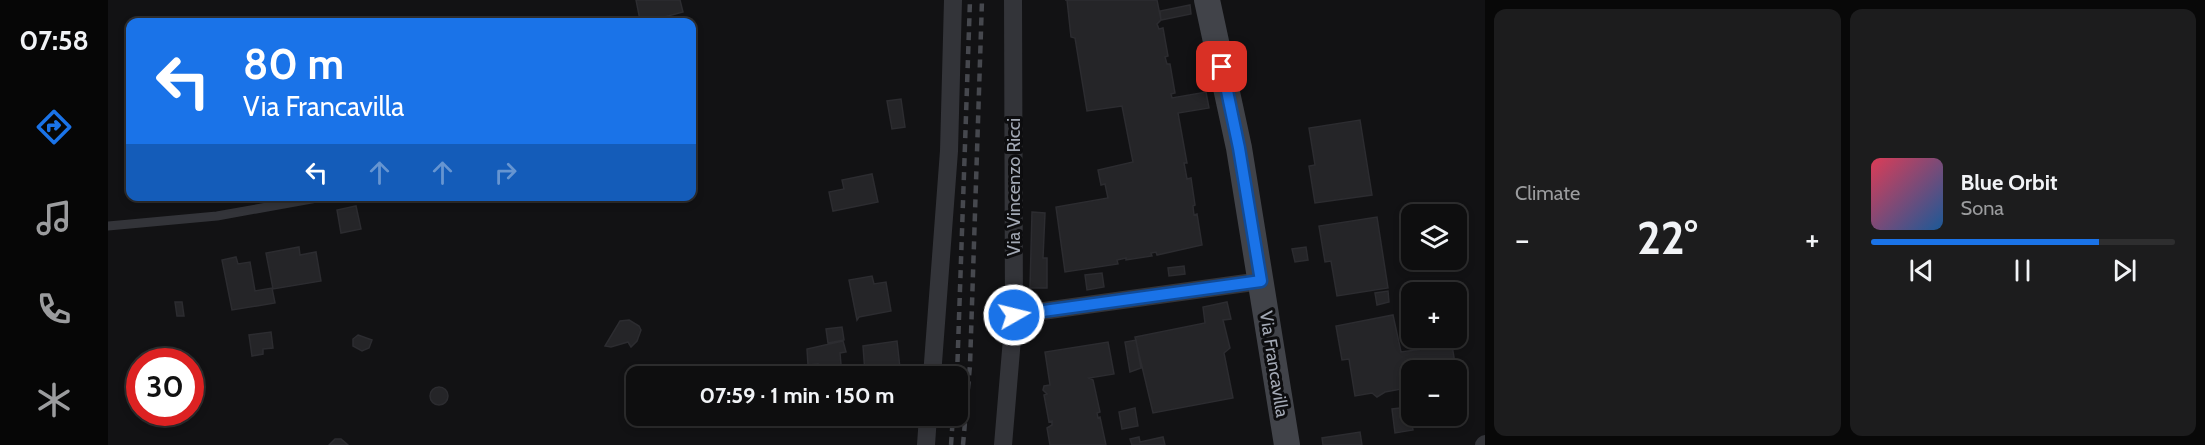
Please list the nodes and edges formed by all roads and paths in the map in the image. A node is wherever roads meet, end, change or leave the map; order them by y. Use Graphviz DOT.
graph roads {
  1 [pos="953,0"];
  2 [pos="1013,0"];
  3 [pos="1207,0"];
  4 [pos="300,201"];
  5 [pos="108,226"];
  6 [pos="1261,281"];
  7 [pos="1014,315"];
  8 [pos="933,366"];
  9 [pos="927,426"];
  10 [pos="926,445"];
  11 [pos="1003,445"];
  12 [pos="1287,445"];
  1 -- 8 [label="street"];
  2 -- 7 [label="street, Via Vincenzo Ricci"];
  3 -- 6 [label="street, Via Francavilla"];
  4 -- 5 [label="lane"];
  6 -- 7 [label="street"];
  6 -- 12 [label="street, Via Francavilla"];
  7 -- 11 [label="street, Via Vincenzo Ricci"];
  9 -- 10 [label="street"];
}
